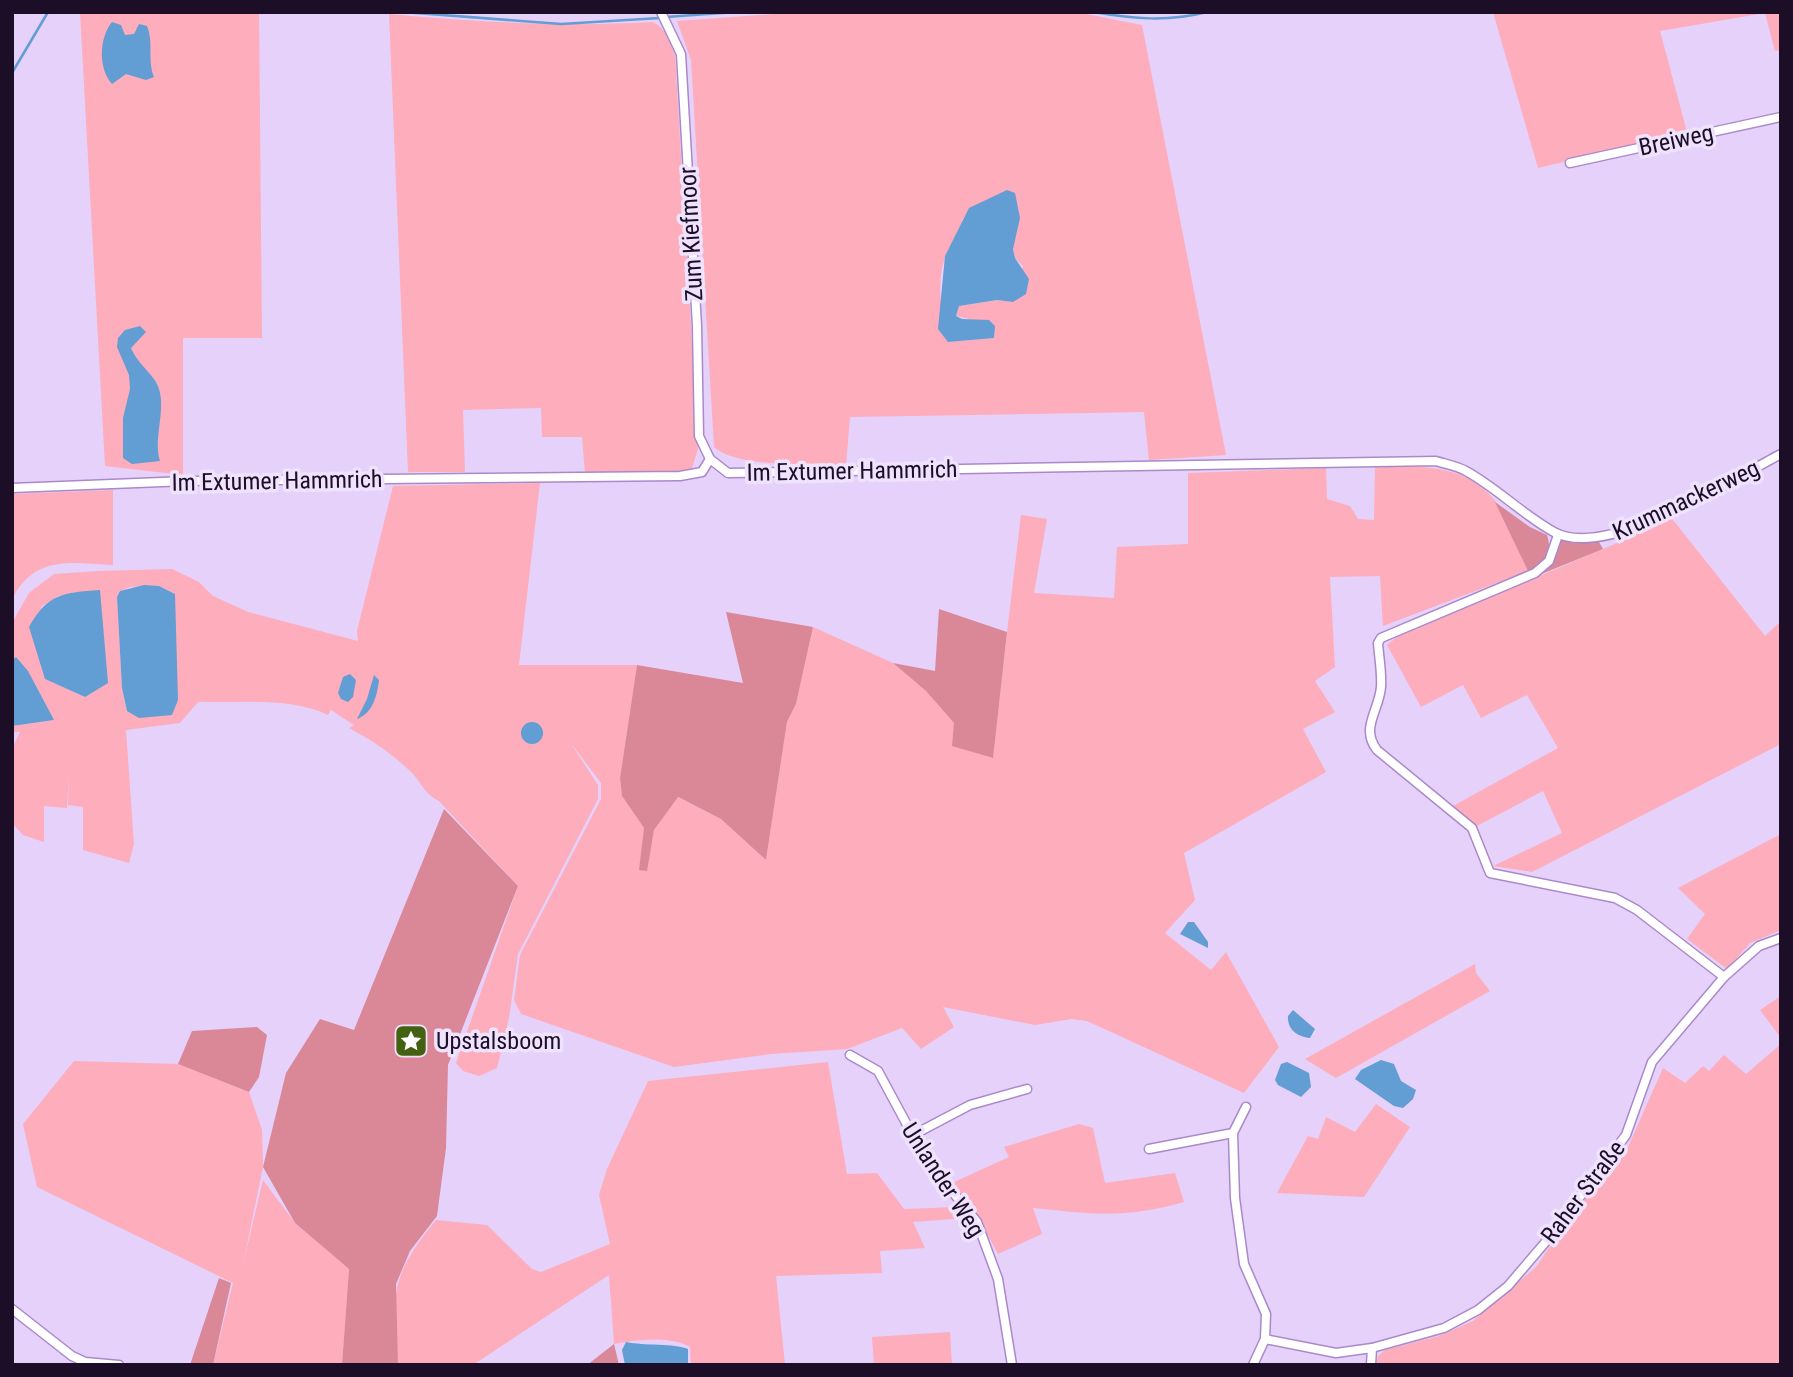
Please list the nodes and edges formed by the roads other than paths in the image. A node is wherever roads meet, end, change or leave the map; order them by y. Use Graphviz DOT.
graph roads {
  1 [pos="661,12"];
  2 [pos="1781,117"];
  3 [pos="1570,163"];
  4 [pos="1781,454"];
  5 [pos="710,459"];
  6 [pos="12,488"];
  7 [pos="1558,535"];
  8 [pos="1781,938"];
  9 [pos="1724,978"];
  10 [pos="850,1055"];
  11 [pos="1027,1089"];
  12 [pos="1245,1107"];
  13 [pos="1233,1133"];
  14 [pos="913,1135"];
  15 [pos="1149,1149"];
  16 [pos="12,1309"];
  17 [pos="1265,1339"];
  18 [pos="1372,1349"];
  19 [pos="119,1365"];
  20 [pos="1012,1365"];
  21 [pos="1253,1365"];
  22 [pos="1371,1365"];
  1 -- 5 [label="street, Zum Kiefmoor"];
  2 -- 3 [label="street, Breiweg"];
  4 -- 7 [label="street, Krummackerweg"];
  5 -- 6 [label="street, Im Extumer Hammrich"];
  5 -- 7 [label="street, Im Extumer Hammrich"];
  7 -- 9 [label="street"];
  8 -- 9 [label="street, Raher Straße"];
  9 -- 18 [label="street, Raher Straße"];
  10 -- 14 [label="street, Unlander Weg"];
  11 -- 14 [label="street"];
  12 -- 13 [label="street"];
  13 -- 15 [label="street"];
  13 -- 17 [label="street"];
  14 -- 20 [label="street, Unlander Weg"];
  16 -- 19 [label="street"];
  17 -- 18 [label="street, Raher Straße"];
  17 -- 21 [label="street"];
  18 -- 22 [label="street"];
}
